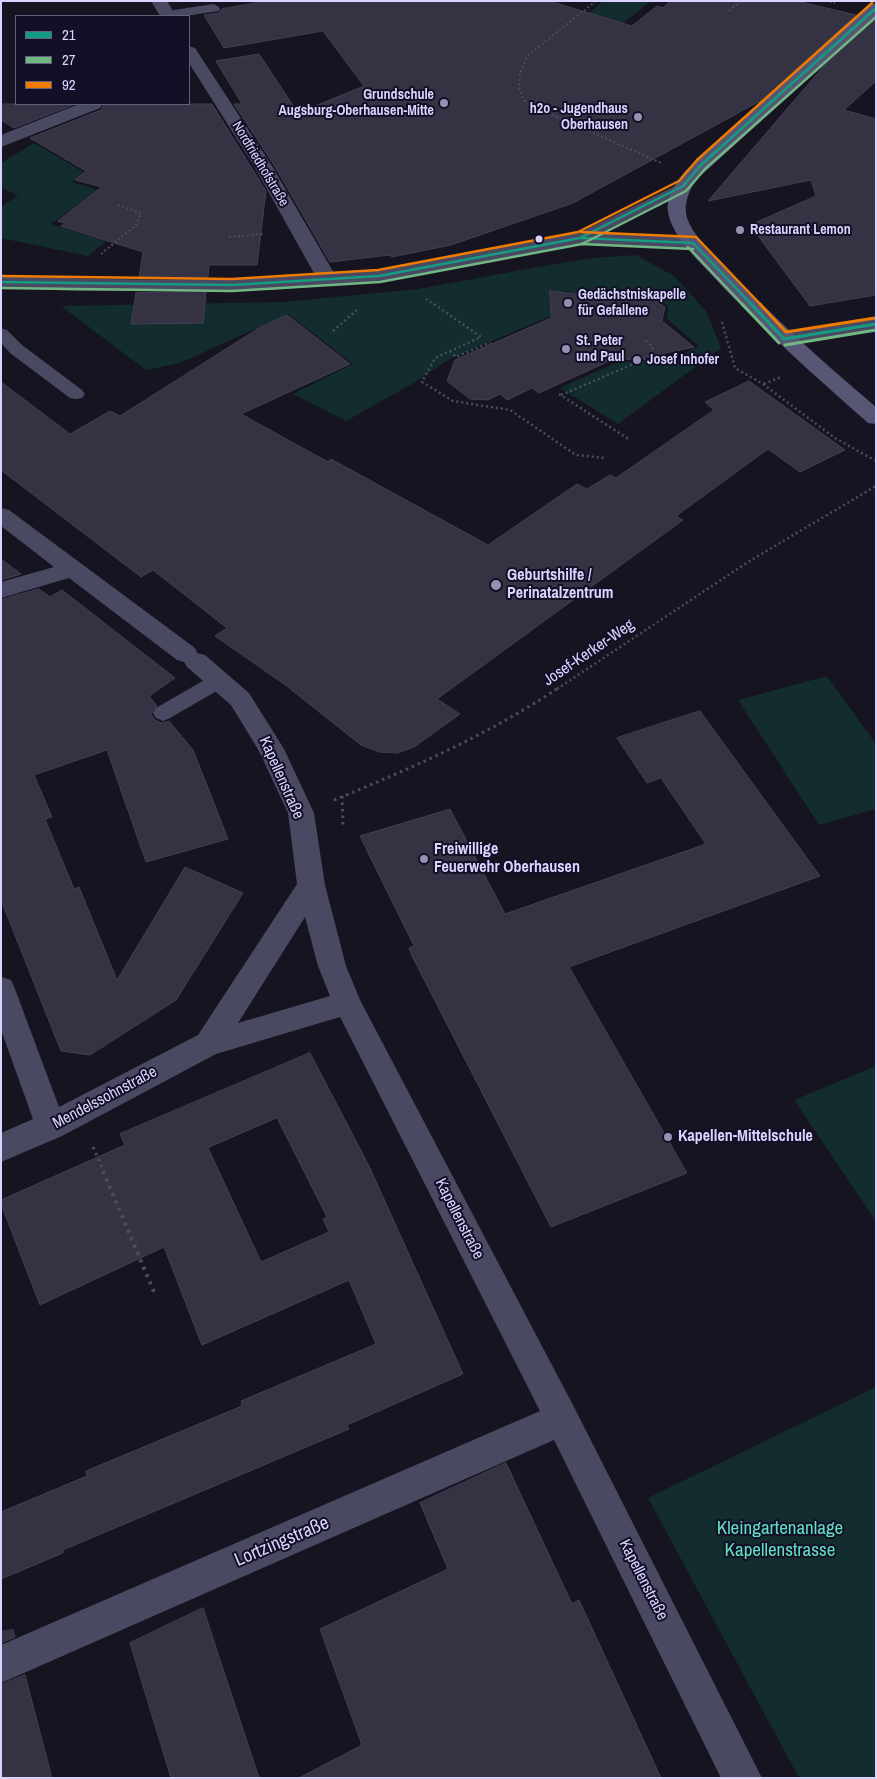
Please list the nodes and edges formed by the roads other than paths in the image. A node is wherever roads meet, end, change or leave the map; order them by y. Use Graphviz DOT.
graph roads {
  1 [pos="214,8"];
  2 [pos="876,8"];
  3 [pos="165,11"];
  4 [pos="190,55"];
  5 [pos="195,74"];
  6 [pos="91,105"];
  7 [pos="1,142"];
  8 [pos="682,186"];
  9 [pos="580,238"];
  10 [pos="694,243"];
  11 [pos="328,280"];
  12 [pos="2,284"];
  13 [pos="876,324"];
  14 [pos="1,333"];
  15 [pos="784,339"];
  16 [pos="76,394"];
  17 [pos="876,418"];
  18 [pos="1,515"];
  19 [pos="73,569"];
  20 [pos="1,590"];
  21 [pos="201,665"];
  22 [pos="163,713"];
  23 [pos="311,885"];
  24 [pos="1,989"];
  25 [pos="347,1003"];
  26 [pos="208,1044"];
  27 [pos="51,1126"];
  28 [pos="1,1148"];
  29 [pos="562,1419"];
  30 [pos="1,1664"];
  31 [pos="742,1778"];
  1 -- 3 [label="lane"];
  2 -- 8 [label="street"];
  4 -- 5 [label="street, Nordfriedhofstraße"];
  5 -- 11 [label="street, Nordfriedhofstraße"];
  6 -- 7 [label="street"];
  8 -- 9 [label="lane"];
  8 -- 10 [label="street"];
  9 -- 10 [label="street"];
  9 -- 11 [label="street"];
  10 -- 15 [label="street"];
  11 -- 12 [label="street"];
  13 -- 15 [label="street"];
  14 -- 16 [label="lane"];
  15 -- 17 [label="street"];
  18 -- 19 [label="street, Kapellenstraße"];
  19 -- 20 [label="street"];
  19 -- 21 [label="street, Kapellenstraße"];
  21 -- 22 [label="lane"];
  21 -- 23 [label="street, Kapellenstraße"];
  23 -- 25 [label="street, Kapellenstraße"];
  23 -- 26 [label="street, Mendelssohnstraße"];
  24 -- 27 [label="street"];
  25 -- 26 [label="street, Mendelssohnstraße"];
  25 -- 29 [label="street, Kapellenstraße"];
  26 -- 27 [label="street, Mendelssohnstraße"];
  27 -- 28 [label="street, Mendelssohnstraße"];
  29 -- 30 [label="street, Lortzingstraße"];
  29 -- 31 [label="street, Kapellenstraße"];
}
